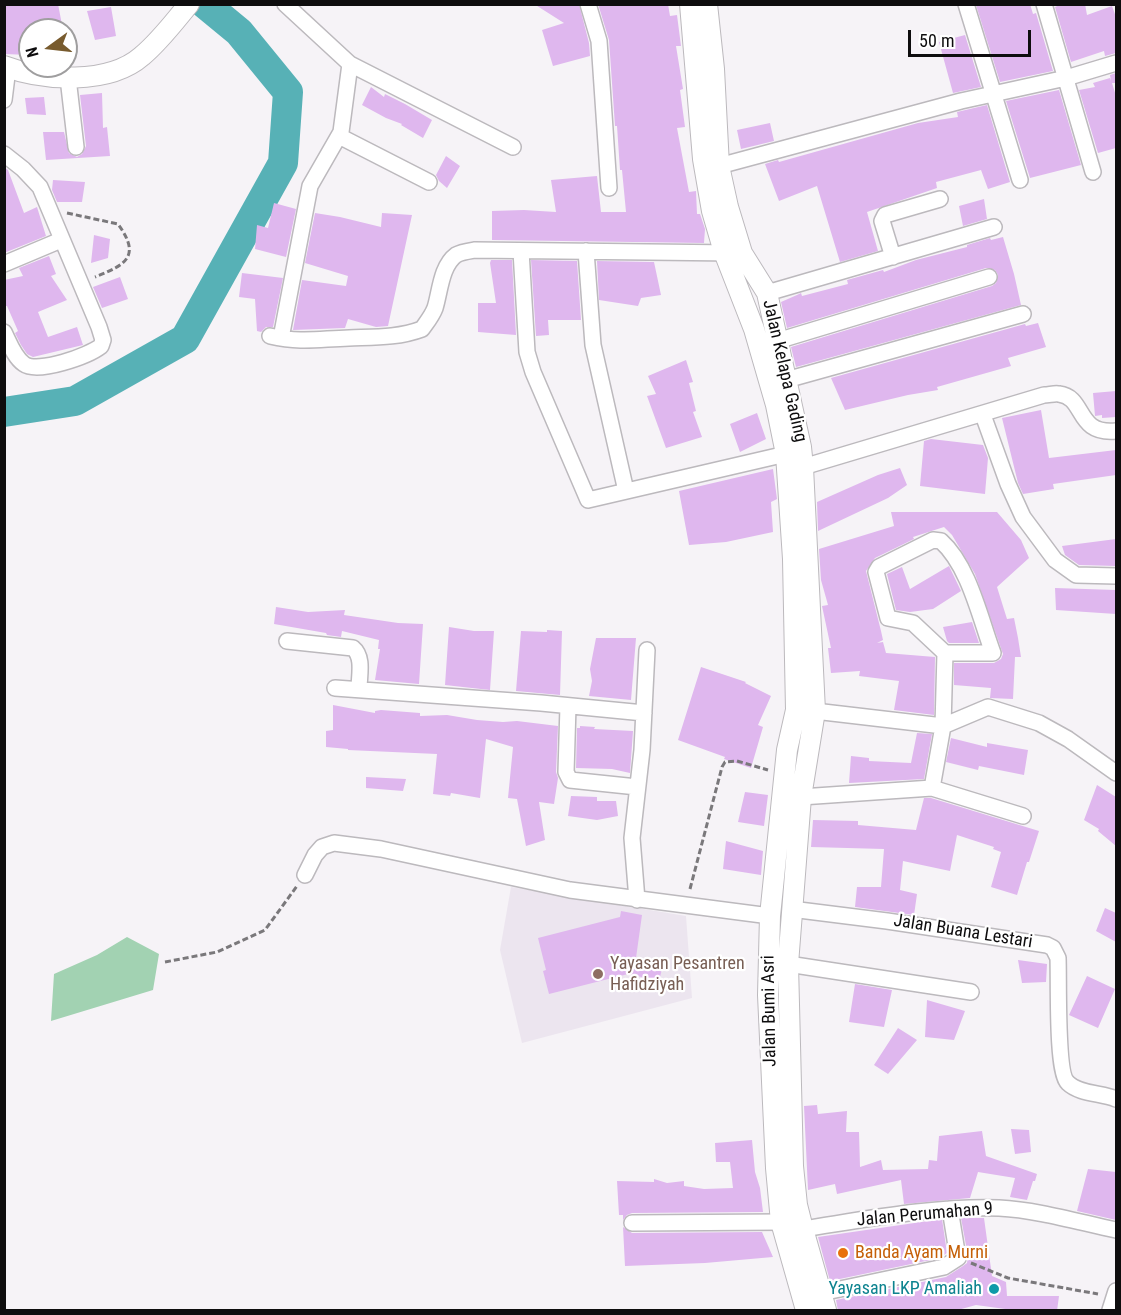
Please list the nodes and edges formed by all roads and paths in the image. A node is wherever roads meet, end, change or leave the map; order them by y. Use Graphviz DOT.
graph roads {
  1 [pos="189,4"];
  2 [pos="285,4"];
  3 [pos="588,4"];
  4 [pos="690,4"];
  5 [pos="707,4"];
  6 [pos="966,4"];
  7 [pos="1044,4"];
  8 [pos="1116,63"];
  9 [pos="350,64"];
  10 [pos="6,67"];
  11 [pos="78,77"];
  12 [pos="68,78"];
  13 [pos="1066,78"];
  14 [pos="993,94"];
  15 [pos="4,100"];
  16 [pos="339,136"];
  17 [pos="76,147"];
  18 [pos="513,147"];
  19 [pos="4,154"];
  20 [pos="719,166"];
  21 [pos="1093,172"];
  22 [pos="1020,180"];
  23 [pos="429,182"];
  24 [pos="609,188"];
  25 [pos="940,199"];
  26 [pos="51,211"];
  27 [pos="994,227"];
  28 [pos="61,240"];
  29 [pos="585,250"];
  30 [pos="521,251"];
  31 [pos="733,253"];
  32 [pos="893,257"];
  33 [pos="4,264"];
  34 [pos="989,277"];
  35 [pos="80,283"];
  36 [pos="766,293"];
  37 [pos="1023,314"];
  38 [pos="4,332"];
  39 [pos="777,341"];
  40 [pos="786,380"];
  41 [pos="983,415"];
  42 [pos="1116,431"];
  43 [pos="786,454"];
  44 [pos="803,466"];
  45 [pos="626,491"];
  46 [pos="1116,576"];
  47 [pos="287,641"];
  48 [pos="646,650"];
  49 [pos="945,653"];
  50 [pos="335,688"];
  51 [pos="359,689"];
  52 [pos="568,706"];
  53 [pos="806,710"];
  54 [pos="644,713"];
  55 [pos="943,726"];
  56 [pos="1116,773"];
  57 [pos="784,774"];
  58 [pos="637,787"];
  59 [pos="932,788"];
  60 [pos="801,797"];
  61 [pos="1023,816"];
  62 [pos="305,875"];
  63 [pos="638,900"];
  64 [pos="686,905"];
  65 [pos="791,909"];
  66 [pos="770,916"];
  67 [pos="165,962"];
  68 [pos="788,964"];
  69 [pos="971,992"];
  70 [pos="1116,1099"];
  71 [pos="784,1167"];
  72 [pos="951,1209"];
  73 [pos="781,1222"];
  74 [pos="632,1223"];
  75 [pos="803,1229"];
  76 [pos="1116,1230"];
  77 [pos="958,1258"];
  78 [pos="1113,1300"];
  79 [pos="824,1302"];
  80 [pos="806,1311"];
  1 -- 11 [label="street"];
  2 -- 9 [label="street"];
  3 -- 24 [label="street"];
  4 -- 31 [label="street, Jalan Kelapa Gading"];
  5 -- 20 [label="street, Jalan Kelapa Gading"];
  6 -- 14 [label="street"];
  7 -- 13 [label="street"];
  8 -- 13 [label="street"];
  9 -- 16 [label="street"];
  9 -- 18 [label="street"];
  10 -- 15 [label="street"];
  12 -- 17 [label="street"];
  13 -- 14 [label="street"];
  13 -- 21 [label="street"];
  14 -- 20 [label="street"];
  14 -- 22 [label="street"];
  16 -- 23 [label="street"];
  16 -- 30 [label="street"];
  19 -- 26 [label="street"];
  20 -- 31 [label="street, Jalan Kelapa Gading"];
  25 -- 32 [label="street"];
  26 -- 28 [label="street"];
  26 -- 35 [label="path"];
  27 -- 32 [label="street"];
  28 -- 33 [label="street"];
  28 -- 35 [label="street"];
  29 -- 30 [label="street"];
  29 -- 31 [label="street"];
  29 -- 45 [label="street"];
  30 -- 45 [label="street"];
  31 -- 36 [label="street, Jalan Kelapa Gading"];
  31 -- 43 [label="street, Jalan Kelapa Gading"];
  32 -- 36 [label="street"];
  34 -- 39 [label="street"];
  35 -- 38 [label="street"];
  36 -- 39 [label="street, Jalan Kelapa Gading"];
  37 -- 40 [label="street"];
  39 -- 40 [label="street, Jalan Kelapa Gading"];
  40 -- 44 [label="street, Jalan Kelapa Gading"];
  41 -- 42 [label="street"];
  41 -- 44 [label="street"];
  41 -- 46 [label="street"];
  43 -- 45 [label="street"];
  43 -- 53 [label="street, Jalan Kelapa Gading"];
  44 -- 53 [label="street, Jalan Kelapa Gading"];
  47 -- 51 [label="street"];
  48 -- 54 [label="street"];
  49 -- 49 [label="street"];
  49 -- 55 [label="street"];
  50 -- 51 [label="street"];
  51 -- 52 [label="street"];
  52 -- 54 [label="street"];
  52 -- 58 [label="street"];
  53 -- 55 [label="street"];
  53 -- 57 [label="street, Jalan Bumi Asri"];
  53 -- 60 [label="street, Jalan Bumi Asri"];
  54 -- 58 [label="street"];
  55 -- 56 [label="street"];
  55 -- 59 [label="street"];
  57 -- 64 [label="path"];
  57 -- 66 [label="street, Jalan Bumi Asri"];
  58 -- 63 [label="street"];
  59 -- 60 [label="street"];
  59 -- 61 [label="street"];
  60 -- 65 [label="street, Jalan Bumi Asri"];
  62 -- 63 [label="street"];
  62 -- 67 [label="path"];
  63 -- 64 [label="street"];
  64 -- 66 [label="street"];
  65 -- 68 [label="street, Jalan Bumi Asri"];
  65 -- 70 [label="street, Jalan Buana Lestari"];
  66 -- 71 [label="street, Jalan Bumi Asri"];
  68 -- 69 [label="street"];
  68 -- 71 [label="street, Jalan Bumi Asri"];
  71 -- 73 [label="street, Jalan Bumi Asri"];
  71 -- 75 [label="street, Jalan Bumi Asri"];
  72 -- 75 [label="street, Jalan Perumahan 9"];
  72 -- 76 [label="street, Jalan Perumahan 9"];
  72 -- 77 [label="street"];
  73 -- 74 [label="street"];
  73 -- 80 [label="street, Jalan Bumi Asri"];
  75 -- 79 [label="street, Jalan Bumi Asri"];
  77 -- 78 [label="path"];
  77 -- 79 [label="street"];
}
